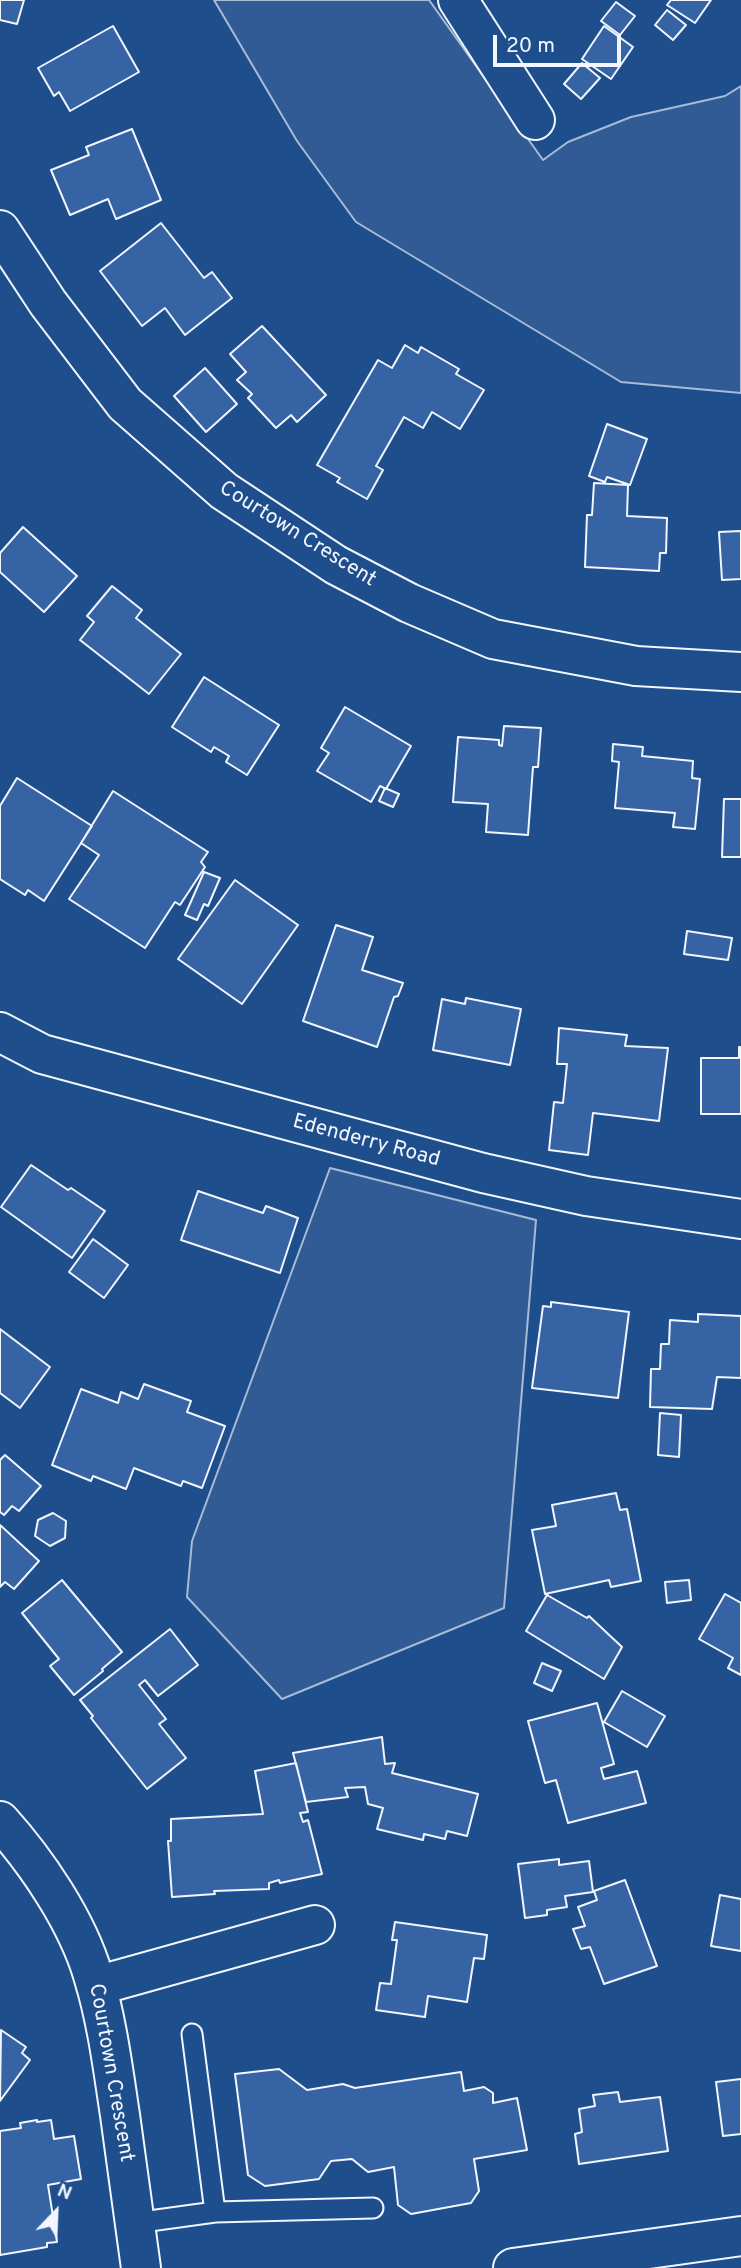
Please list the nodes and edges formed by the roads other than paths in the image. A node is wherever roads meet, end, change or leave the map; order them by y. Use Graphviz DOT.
graph roads {
  1 [pos="458,0"];
  2 [pos="534,120"];
  3 [pos="0,230"];
  4 [pos="741,672"];
  5 [pos="0,1032"];
  6 [pos="741,1219"];
  7 [pos="0,1821"];
  8 [pos="315,1925"];
  9 [pos="96,1986"];
  10 [pos="192,2034"];
  11 [pos="373,2208"];
  12 [pos="215,2212"];
  13 [pos="135,2223"];
  14 [pos="741,2235"];
  15 [pos="141,2268"];
  16 [pos="513,2268"];
  1 -- 2 [label="street"];
  3 -- 4 [label="street, Courtown Crescent"];
  5 -- 6 [label="street, Edenderry Road"];
  7 -- 9 [label="street, Courtown Crescent"];
  8 -- 9 [label="street"];
  9 -- 13 [label="street, Courtown Crescent"];
  10 -- 12 [label="lane"];
  11 -- 12 [label="lane"];
  12 -- 13 [label="lane"];
  13 -- 15 [label="street, Courtown Crescent"];
  14 -- 16 [label="street"];
}
